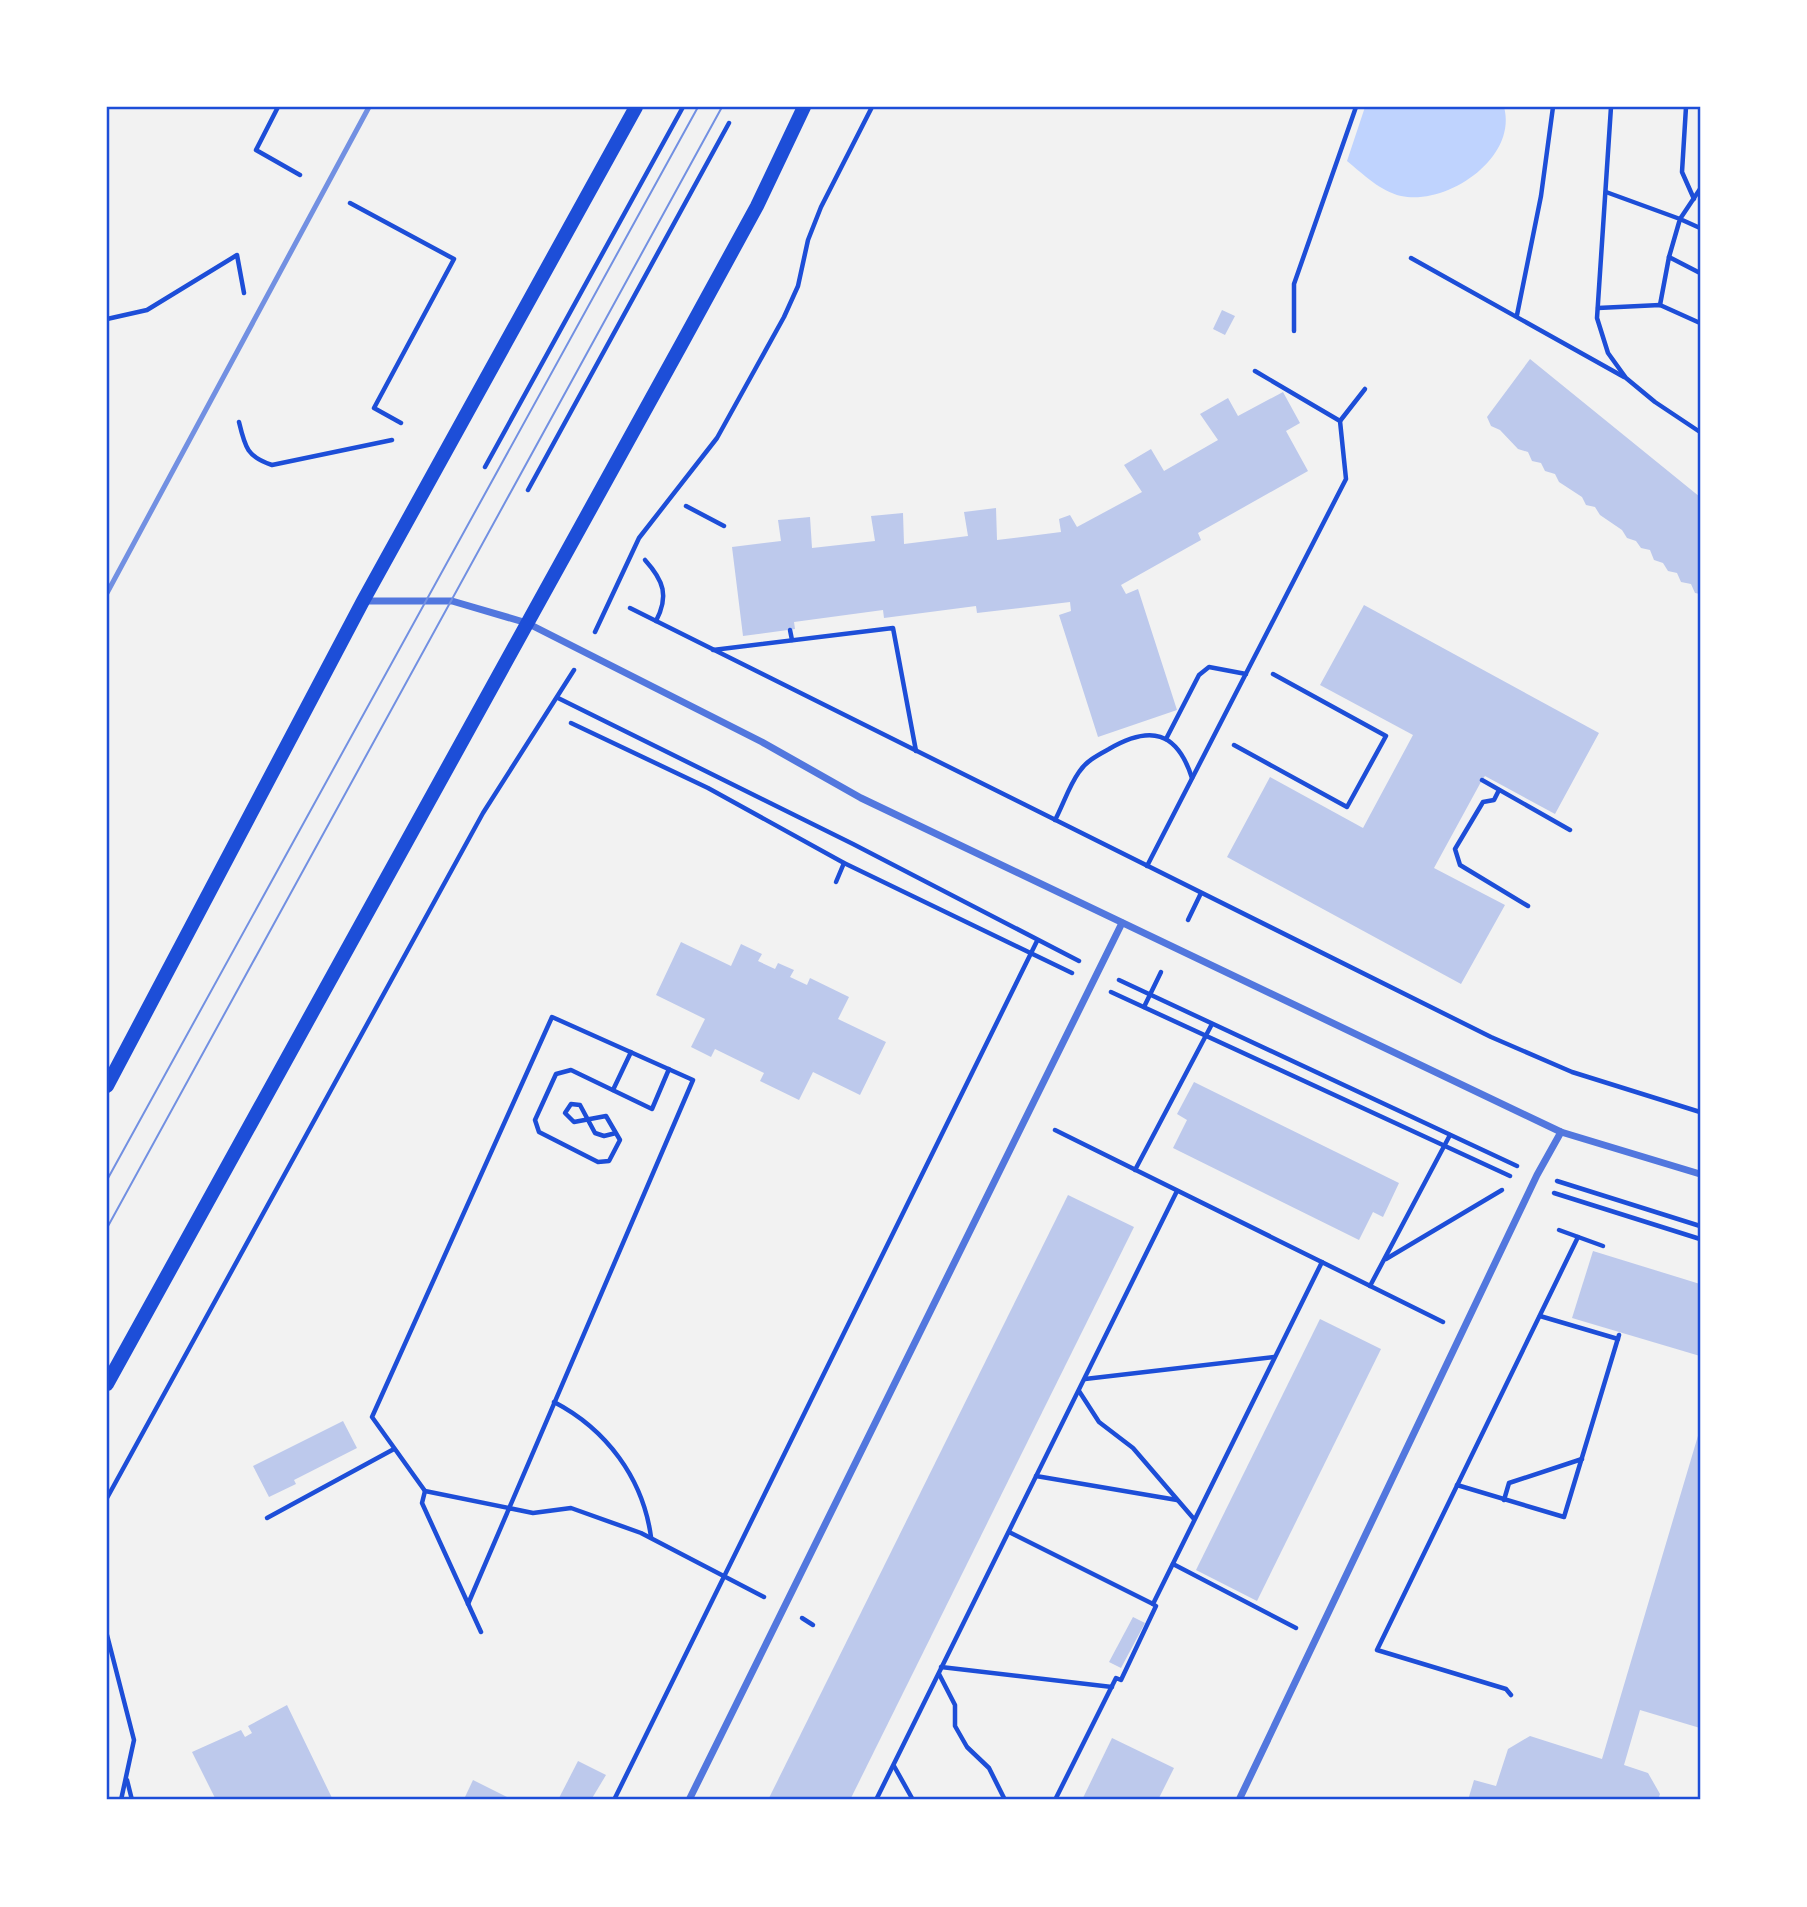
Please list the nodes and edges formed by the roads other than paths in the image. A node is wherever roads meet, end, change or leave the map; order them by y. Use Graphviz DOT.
graph roads {
  1 [pos="636,107"];
  2 [pos="804,107"];
  3 [pos="363,601"];
  4 [pos="527,623"];
  5 [pos="1122,923"];
  6 [pos="107,1086"];
  7 [pos="1561,1132"];
  8 [pos="1700,1174"];
  9 [pos="107,1384"];
  10 [pos="689,1800"];
  11 [pos="1239,1800"];
  1 -- 3 [label="main road"];
  2 -- 4 [label="main road"];
  3 -- 4 [label="street"];
  3 -- 6 [label="main road"];
  4 -- 5 [label="street"];
  4 -- 9 [label="main road"];
  5 -- 7 [label="street"];
  5 -- 10 [label="street"];
  7 -- 8 [label="street"];
  7 -- 11 [label="street"];
}
